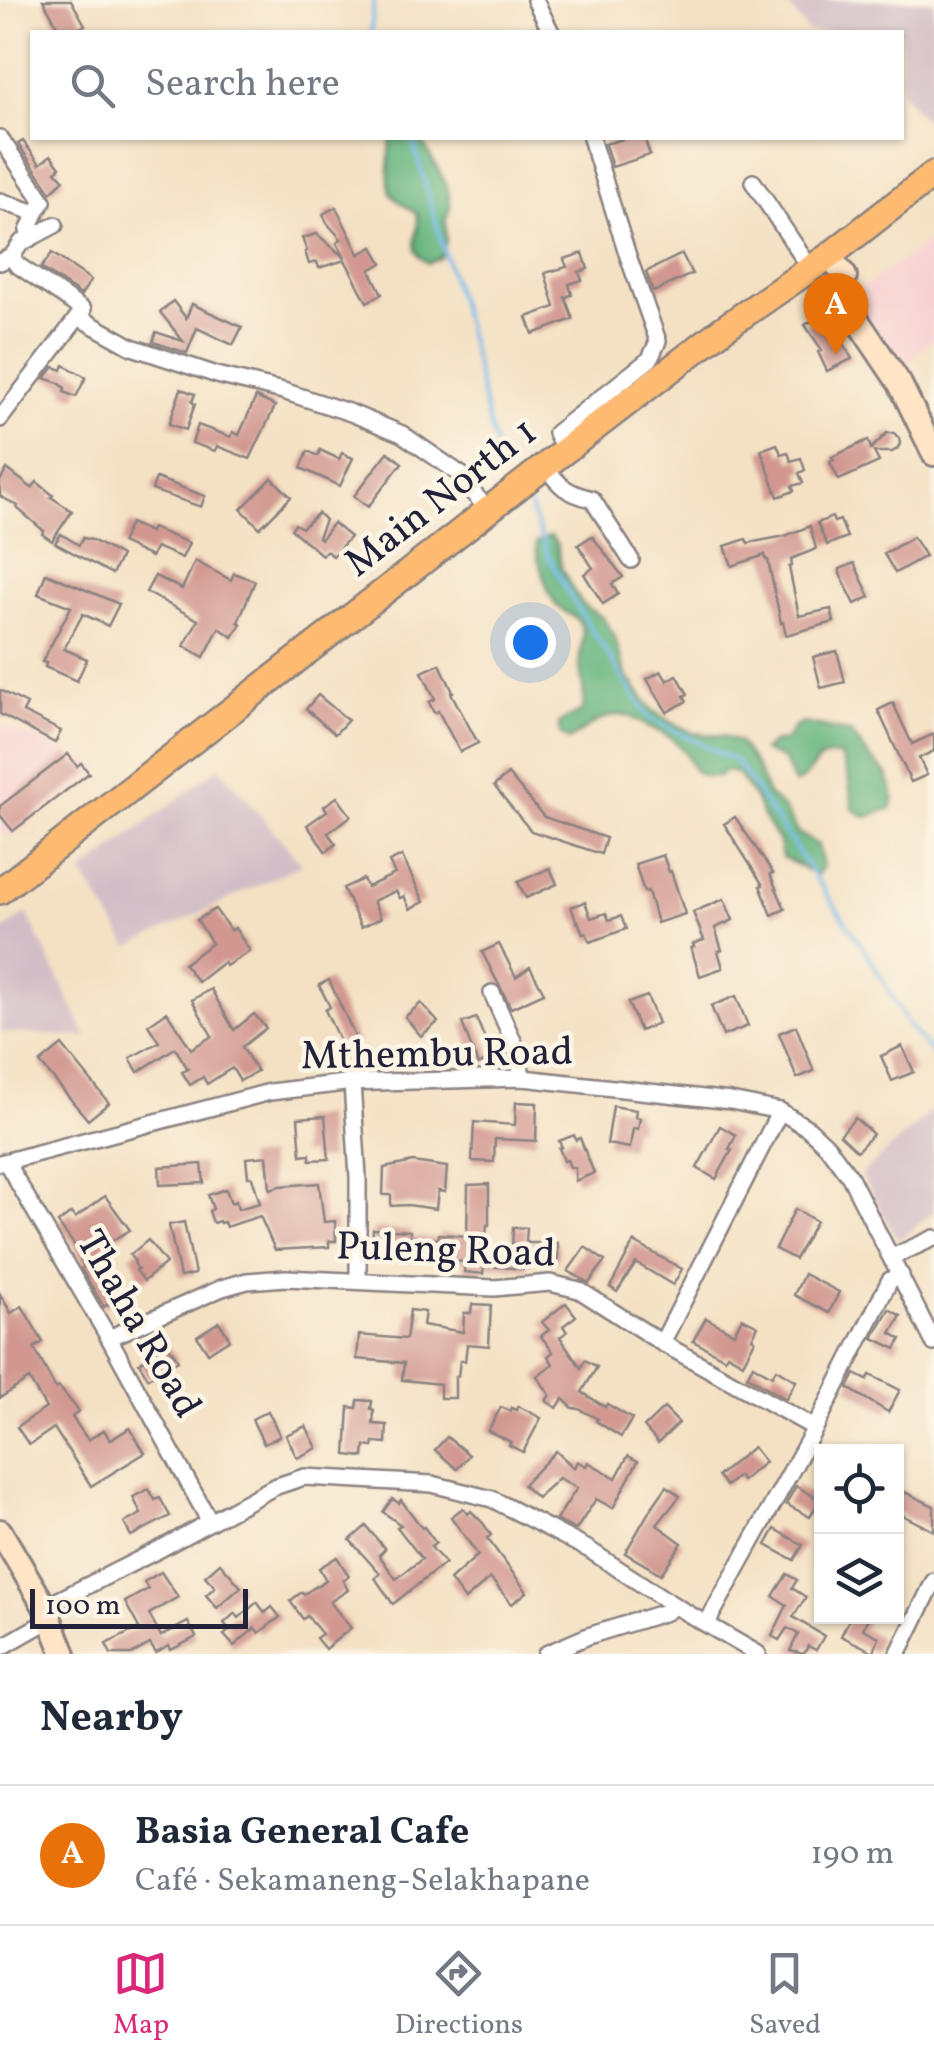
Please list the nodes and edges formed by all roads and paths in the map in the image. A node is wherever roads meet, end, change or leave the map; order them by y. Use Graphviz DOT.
graph roads {
  1 [pos="535,0"];
  2 [pos="550,30"];
  3 [pos="0,138"];
  4 [pos="592,140"];
  5 [pos="934,174"];
  6 [pos="753,182"];
  7 [pos="0,201"];
  8 [pos="36,214"];
  9 [pos="55,225"];
  10 [pos="31,238"];
  11 [pos="6,259"];
  12 [pos="820,262"];
  13 [pos="78,317"];
  14 [pos="0,419"];
  15 [pos="934,454"];
  16 [pos="555,459"];
  17 [pos="490,510"];
  18 [pos="631,560"];
  19 [pos="0,890"];
  20 [pos="492,993"];
  21 [pos="524,1078"];
  22 [pos="352,1083"];
  23 [pos="780,1111"];
  24 [pos="3,1162"];
  25 [pos="934,1238"];
  26 [pos="892,1257"];
  27 [pos="901,1275"];
  28 [pos="358,1280"];
  29 [pos="109,1338"];
  30 [pos="662,1343"];
  31 [pos="934,1343"];
  32 [pos="815,1428"];
  33 [pos="210,1522"];
  34 [pos="0,1531"];
  35 [pos="934,1581"];
  36 [pos="674,1606"];
  37 [pos="47,1613"];
  38 [pos="708,1623"];
  39 [pos="0,1648"];
  40 [pos="64,1654"];
  41 [pos="546,1654"];
  42 [pos="758,1654"];
  43 [pos="898,1654"];
  1 -- 2 [label="street"];
  3 -- 8 [label="street"];
  4 -- 16 [label="street"];
  5 -- 12 [label="main road, Main North 1"];
  6 -- 12 [label="street"];
  7 -- 8 [label="street"];
  8 -- 10 [label="street"];
  9 -- 10 [label="street"];
  10 -- 11 [label="street"];
  11 -- 13 [label="street"];
  12 -- 15 [label="street"];
  12 -- 16 [label="main road, Main North 1"];
  13 -- 14 [label="street"];
  13 -- 17 [label="street"];
  16 -- 17 [label="main road, Main North 1"];
  16 -- 18 [label="street"];
  17 -- 19 [label="main road, Main North 1"];
  20 -- 21 [label="street"];
  21 -- 22 [label="street, Mthembu Road"];
  21 -- 23 [label="street, Mthembu Road"];
  22 -- 24 [label="street, Mthembu Road"];
  22 -- 28 [label="street"];
  23 -- 26 [label="street, Mthembu Road"];
  23 -- 30 [label="street"];
  24 -- 29 [label="street, Thaha Road"];
  25 -- 26 [label="street"];
  26 -- 27 [label="street, Mthembu Road"];
  27 -- 31 [label="street, Mthembu Road"];
  27 -- 32 [label="street"];
  28 -- 29 [label="street, Puleng Road"];
  28 -- 30 [label="street, Puleng Road"];
  29 -- 33 [label="street, Thaha Road"];
  30 -- 32 [label="street, Puleng Road"];
  32 -- 38 [label="street"];
  33 -- 36 [label="street"];
  33 -- 37 [label="street"];
  34 -- 37 [label="street"];
  35 -- 43 [label="street"];
  36 -- 38 [label="street"];
  36 -- 41 [label="street"];
  37 -- 39 [label="street"];
  37 -- 40 [label="street"];
  38 -- 42 [label="street"];
}
